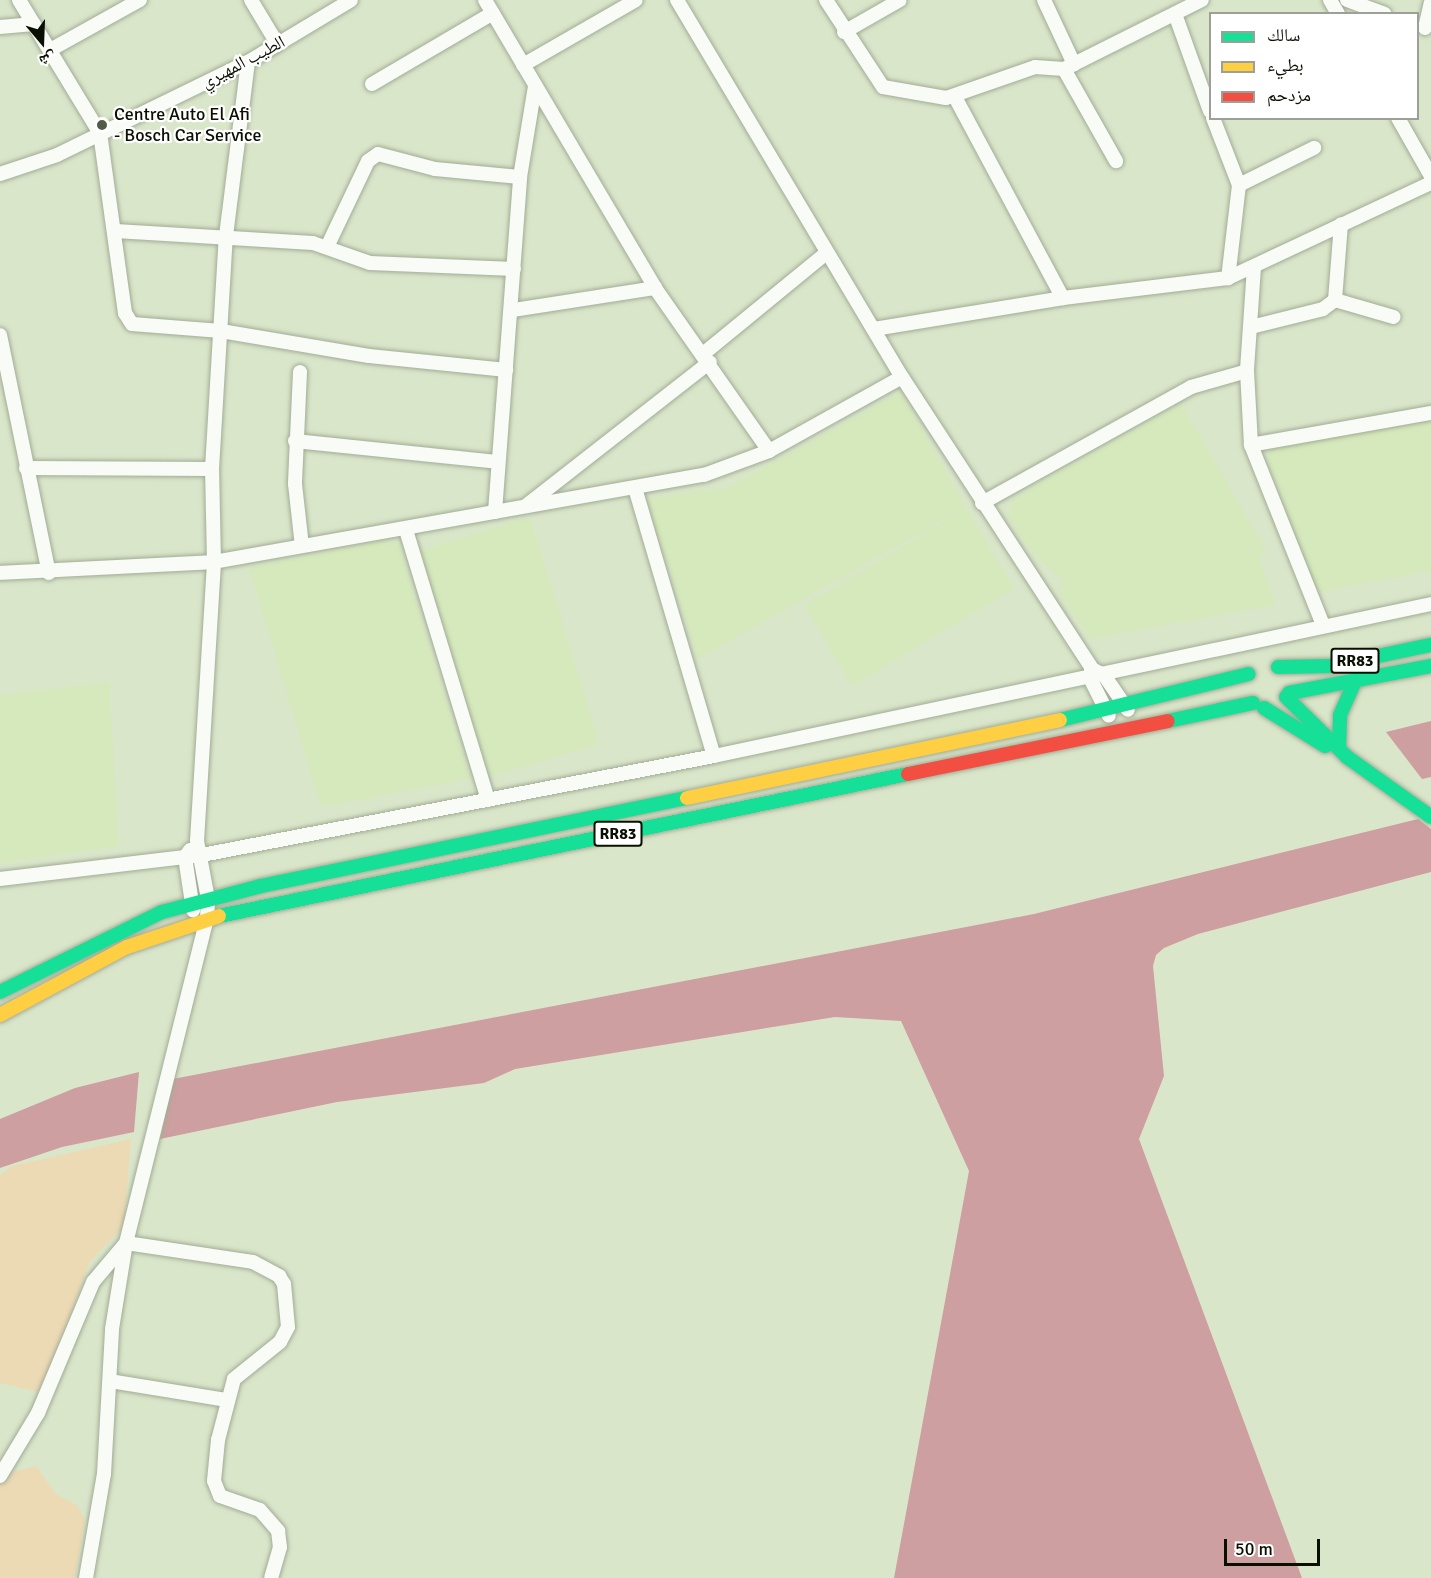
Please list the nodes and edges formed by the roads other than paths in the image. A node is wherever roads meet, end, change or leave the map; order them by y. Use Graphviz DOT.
graph roads {
  1 [pos="19,0"];
  2 [pos="140,0"];
  3 [pos="251,0"];
  4 [pos="351,0"];
  5 [pos="485,0"];
  6 [pos="636,0"];
  7 [pos="677,0"];
  8 [pos="825,0"];
  9 [pos="900,0"];
  10 [pos="1044,0"];
  11 [pos="1347,0"];
  12 [pos="1193,2"];
  13 [pos="1431,3"];
  14 [pos="1380,12"];
  15 [pos="493,13"];
  16 [pos="1175,14"];
  17 [pos="34,24"];
  18 [pos="0,27"];
  19 [pos="1424,28"];
  20 [pos="844,32"];
  21 [pos="278,45"];
  22 [pos="50,50"];
  23 [pos="248,62"];
  24 [pos="523,65"];
  25 [pos="1069,67"];
  26 [pos="372,84"];
  27 [pos="535,86"];
  28 [pos="955,97"];
  29 [pos="1209,108"];
  30 [pos="1215,120"];
  31 [pos="1399,120"];
  32 [pos="100,133"];
  33 [pos="1314,148"];
  34 [pos="1116,161"];
  35 [pos="0,174"];
  36 [pos="1431,176"];
  37 [pos="520,177"];
  38 [pos="1431,183"];
  39 [pos="1239,185"];
  40 [pos="1341,224"];
  41 [pos="116,231"];
  42 [pos="226,236"];
  43 [pos="327,247"];
  44 [pos="825,254"];
  45 [pos="1254,267"];
  46 [pos="514,269"];
  47 [pos="1228,278"];
  48 [pos="655,288"];
  49 [pos="1064,298"];
  50 [pos="1335,300"];
  51 [pos="513,310"];
  52 [pos="1394,317"];
  53 [pos="1251,327"];
  54 [pos="874,329"];
  55 [pos="221,331"];
  56 [pos="0,335"];
  57 [pos="707,358"];
  58 [pos="506,370"];
  59 [pos="1247,371"];
  60 [pos="300,372"];
  61 [pos="902,377"];
  62 [pos="5,381"];
  63 [pos="1431,413"];
  64 [pos="295,441"];
  65 [pos="1251,445"];
  66 [pos="769,451"];
  67 [pos="497,462"];
  68 [pos="26,468"];
  69 [pos="212,469"];
  70 [pos="635,488"];
  71 [pos="982,503"];
  72 [pos="524,507"];
  73 [pos="495,512"];
  74 [pos="406,530"];
  75 [pos="302,546"];
  76 [pos="214,562"];
  77 [pos="0,573"];
  78 [pos="49,573"];
  79 [pos="1431,604"];
  80 [pos="1323,625"];
  81 [pos="1431,645"];
  82 [pos="1431,666"];
  83 [pos="1278,667"];
  84 [pos="1095,674"];
  85 [pos="1248,674"];
  86 [pos="1354,682"];
  87 [pos="1288,695"];
  88 [pos="1127,706"];
  89 [pos="1258,706"];
  90 [pos="1108,710"];
  91 [pos="1131,727"];
  92 [pos="1112,731"];
  93 [pos="1343,752"];
  94 [pos="714,756"];
  95 [pos="488,800"];
  96 [pos="1431,817"];
  97 [pos="197,841"];
  98 [pos="202,855"];
  99 [pos="185,857"];
  100 [pos="0,879"];
  101 [pos="208,899"];
  102 [pos="191,904"];
  103 [pos="201,924"];
  104 [pos="0,992"];
  105 [pos="0,1015"];
  106 [pos="126,1243"];
  107 [pos="110,1381"];
  108 [pos="226,1400"];
  109 [pos="0,1476"];
  110 [pos="86,1578"];
  111 [pos="271,1578"];
  1 -- 17 [label="street"];
  2 -- 22 [label="street"];
  3 -- 21 [label="street"];
  4 -- 21 [label="street, الطيب المهيري"];
  5 -- 15 [label="street"];
  6 -- 24 [label="street"];
  7 -- 44 [label="street"];
  8 -- 20 [label="street"];
  9 -- 20 [label="street"];
  10 -- 25 [label="street"];
  11 -- 14 [label="street"];
  12 -- 16 [label="street"];
  13 -- 19 [label="street"];
  15 -- 24 [label="street"];
  15 -- 26 [label="street"];
  16 -- 25 [label="street"];
  16 -- 29 [label="street"];
  17 -- 18 [label="street"];
  17 -- 22 [label="street"];
  20 -- 28 [label="street"];
  21 -- 23 [label="street, الطيب المهيري"];
  22 -- 32 [label="street"];
  23 -- 32 [label="street, الطيب المهيري"];
  23 -- 42 [label="street"];
  24 -- 27 [label="street"];
  25 -- 28 [label="street"];
  25 -- 34 [label="street"];
  27 -- 37 [label="street"];
  27 -- 48 [label="street"];
  28 -- 49 [label="street"];
  30 -- 39 [label="street"];
  31 -- 36 [label="street"];
  32 -- 35 [label="street, الطيب المهيري"];
  32 -- 41 [label="street"];
  33 -- 39 [label="street"];
  37 -- 43 [label="street"];
  37 -- 46 [label="street"];
  38 -- 40 [label="street"];
  39 -- 47 [label="street"];
  40 -- 45 [label="street"];
  40 -- 50 [label="street"];
  41 -- 42 [label="street"];
  41 -- 55 [label="street"];
  42 -- 43 [label="street"];
  42 -- 55 [label="street"];
  43 -- 46 [label="street"];
  44 -- 54 [label="street"];
  44 -- 57 [label="street"];
  45 -- 47 [label="street"];
  45 -- 53 [label="street"];
  46 -- 51 [label="street"];
  47 -- 49 [label="street"];
  48 -- 51 [label="street"];
  48 -- 57 [label="street"];
  49 -- 54 [label="street"];
  50 -- 52 [label="street"];
  50 -- 53 [label="street"];
  51 -- 58 [label="street"];
  53 -- 59 [label="street"];
  54 -- 61 [label="street"];
  55 -- 58 [label="street"];
  55 -- 69 [label="street"];
  56 -- 62 [label="street"];
  57 -- 66 [label="street"];
  57 -- 72 [label="street"];
  58 -- 67 [label="street"];
  59 -- 65 [label="street"];
  59 -- 71 [label="street"];
  60 -- 64 [label="street"];
  61 -- 66 [label="street"];
  61 -- 71 [label="street"];
  62 -- 68 [label="street"];
  63 -- 65 [label="street"];
  64 -- 67 [label="street"];
  64 -- 75 [label="street"];
  65 -- 80 [label="street"];
  66 -- 70 [label="street"];
  67 -- 73 [label="street"];
  68 -- 69 [label="street"];
  68 -- 78 [label="street"];
  69 -- 76 [label="street"];
  70 -- 72 [label="street"];
  70 -- 94 [label="street"];
  71 -- 84 [label="street"];
  72 -- 73 [label="street"];
  73 -- 74 [label="street"];
  74 -- 75 [label="street"];
  74 -- 95 [label="street"];
  75 -- 76 [label="street"];
  76 -- 78 [label="street"];
  76 -- 97 [label="street"];
  77 -- 78 [label="street"];
  79 -- 80 [label="street"];
  80 -- 84 [label="street"];
  81 -- 83 [label="main road, RR83"];
  82 -- 86 [label="main road, RR83"];
  83 -- 85 [label="main road, RR83"];
  83 -- 87 [label="main road"];
  84 -- 88 [label="street"];
  84 -- 90 [label="street"];
  84 -- 94 [label="street"];
  85 -- 88 [label="main road, RR83"];
  85 -- 89 [label="main road"];
  86 -- 87 [label="main road, RR83"];
  86 -- 93 [label="main road"];
  87 -- 89 [label="main road, RR83"];
  87 -- 93 [label="main road"];
  88 -- 90 [label="main road, RR83"];
  88 -- 91 [label="street"];
  89 -- 91 [label="main road, RR83"];
  89 -- 93 [label="main road"];
  90 -- 92 [label="street"];
  90 -- 101 [label="main road, RR83"];
  91 -- 92 [label="main road, RR83"];
  92 -- 103 [label="main road, RR83"];
  93 -- 96 [label="main road"];
  94 -- 95 [label="street"];
  95 -- 98 [label="street"];
  97 -- 98 [label="street"];
  97 -- 99 [label="street"];
  98 -- 99 [label="street"];
  98 -- 101 [label="street"];
  99 -- 100 [label="street"];
  99 -- 102 [label="street"];
  101 -- 102 [label="main road, RR83"];
  101 -- 103 [label="street"];
  102 -- 103 [label="street"];
  102 -- 104 [label="main road, RR83"];
  103 -- 105 [label="main road, RR83"];
  103 -- 106 [label="street"];
  106 -- 107 [label="street"];
  106 -- 108 [label="street"];
  106 -- 109 [label="street"];
  107 -- 108 [label="street"];
  107 -- 110 [label="street"];
  108 -- 111 [label="street"];
}
